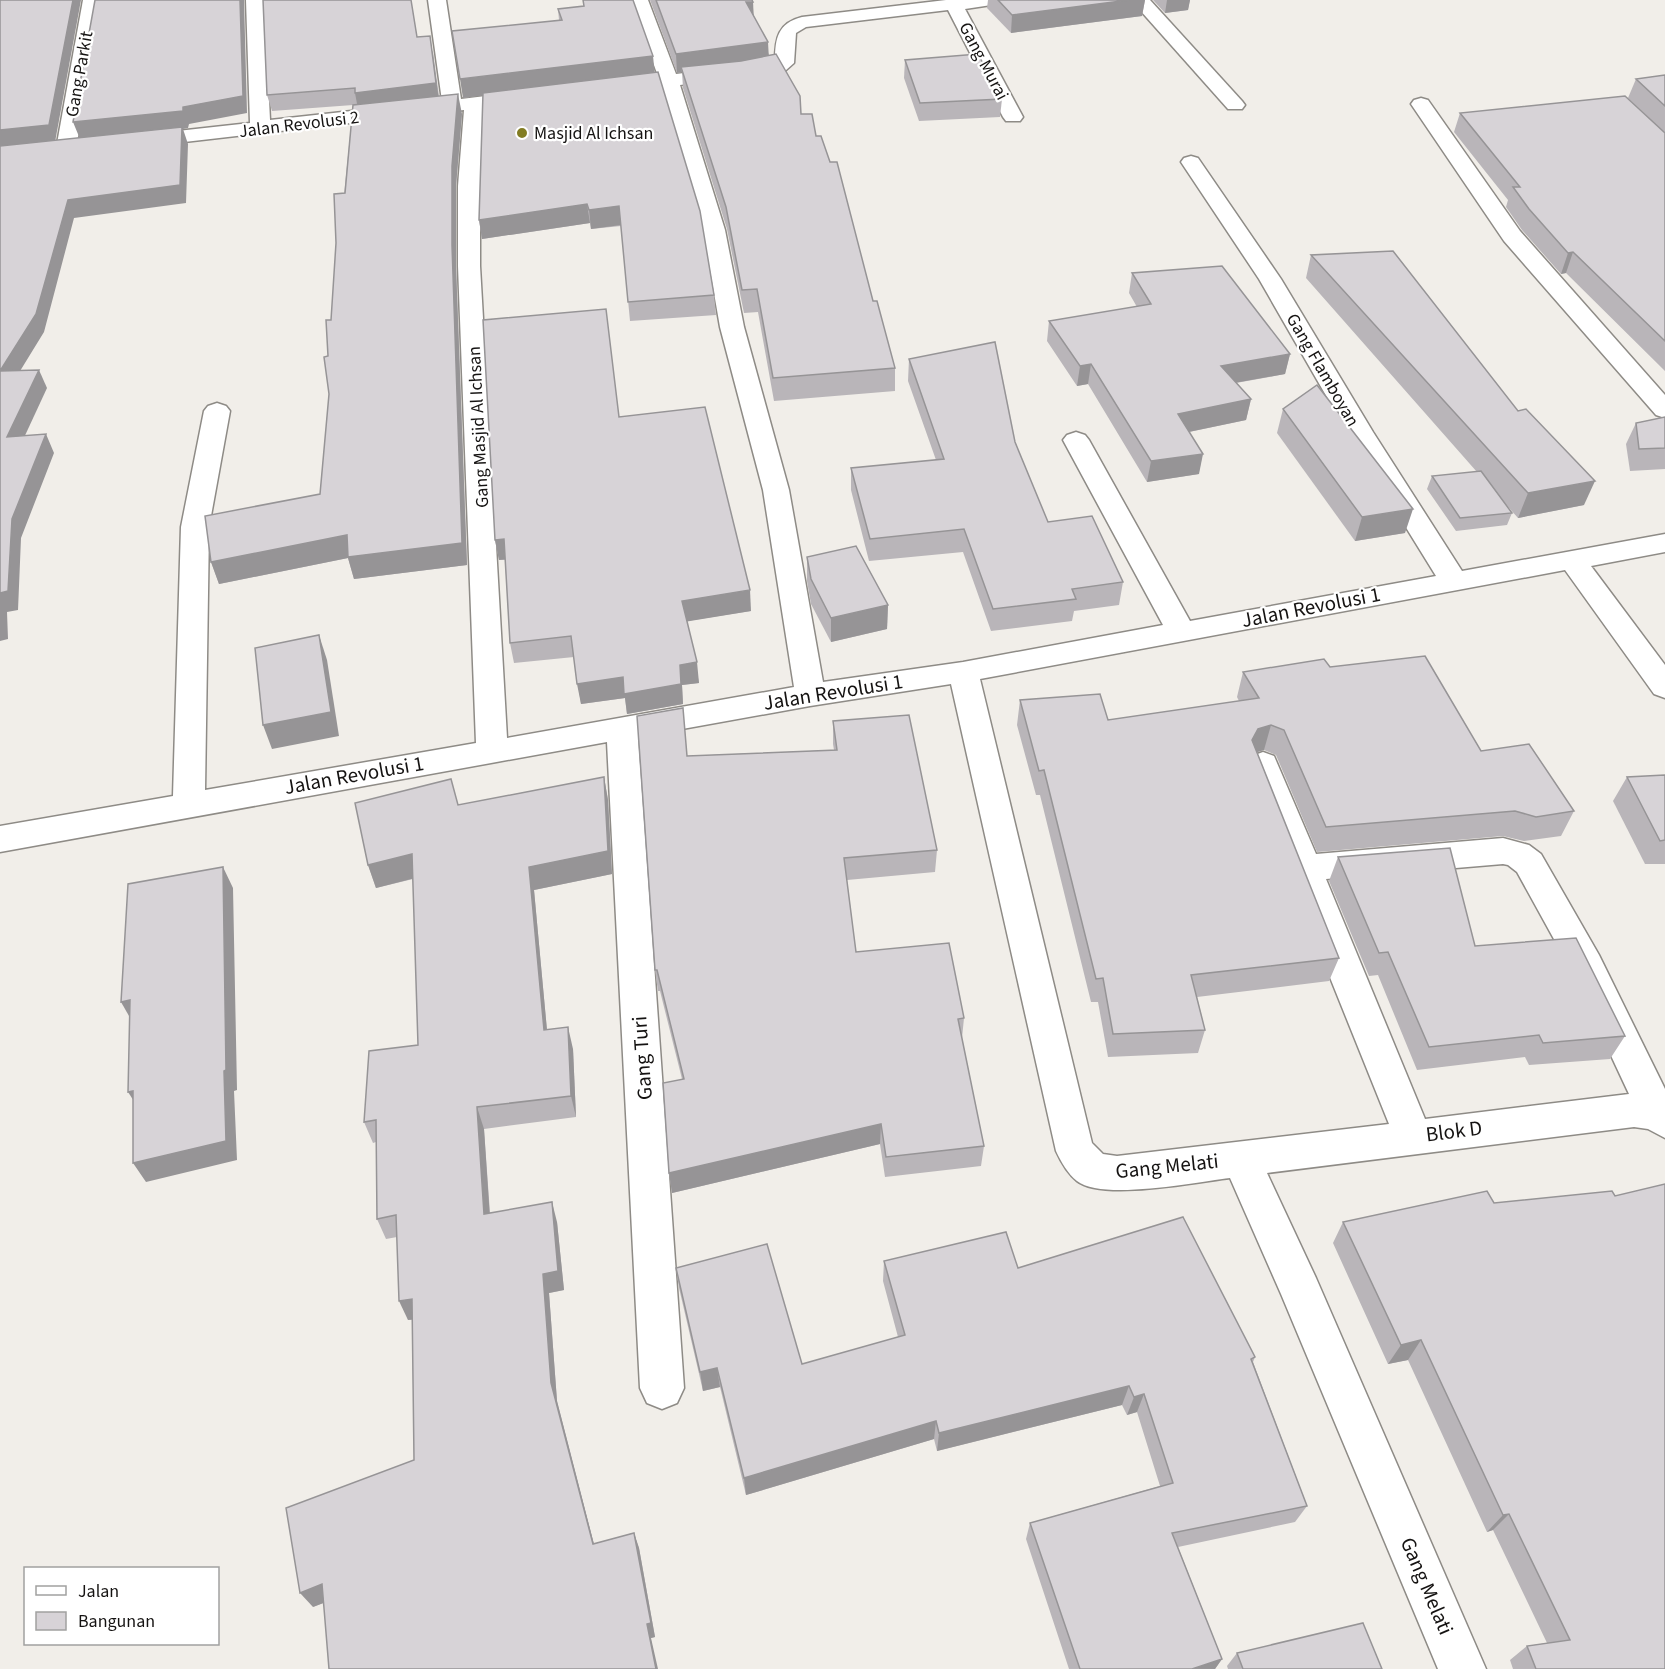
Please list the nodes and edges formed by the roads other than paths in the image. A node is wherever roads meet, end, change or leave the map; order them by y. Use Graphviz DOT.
graph roads {
  1 [pos="93,0"];
  2 [pos="255,0"];
  3 [pos="437,0"];
  4 [pos="639,0"];
  5 [pos="992,0"];
  6 [pos="1140,0"];
  7 [pos="954,5"];
  8 [pos="857,7"];
  9 [pos="669,81"];
  10 [pos="598,89"];
  11 [pos="542,95"];
  12 [pos="463,104"];
  13 [pos="1421,104"];
  14 [pos="1235,105"];
  15 [pos="1013,117"];
  16 [pos="260,129"];
  17 [pos="123,143"];
  18 [pos="88,147"];
  19 [pos="66,149"];
  20 [pos="44,151"];
  21 [pos="1191,162"];
  22 [pos="1665,410"];
  23 [pos="217,411"];
  24 [pos="1076,440"];
  25 [pos="1665,543"];
  26 [pos="1572,560"];
  27 [pos="1453,580"];
  28 [pos="1181,631"];
  29 [pos="963,672"];
  30 [pos="1665,687"];
  31 [pos="810,695"];
  32 [pos="622,728"];
  33 [pos="492,750"];
  34 [pos="1263,764"];
  35 [pos="189,805"];
  36 [pos="0,839"];
  37 [pos="1303,868"];
  38 [pos="1661,1118"];
  39 [pos="1413,1136"];
  40 [pos="1240,1159"];
  41 [pos="662,1388"];
  42 [pos="1462,1669"];
  1 -- 19 [label="street, Gang Parkit"];
  2 -- 16 [label="street"];
  3 -- 12 [label="street, Gang Masjid Al Ichsan"];
  4 -- 9 [label="street"];
  5 -- 7 [label="street"];
  6 -- 14 [label="street"];
  7 -- 8 [label="street"];
  7 -- 15 [label="street, Gang Murai"];
  8 -- 9 [label="street"];
  9 -- 10 [label="street"];
  9 -- 31 [label="street"];
  11 -- 12 [label="street, Jalan Revolusi 2"];
  12 -- 16 [label="street, Jalan Revolusi 2"];
  12 -- 33 [label="street, Gang Masjid Al Ichsan"];
  13 -- 22 [label="street"];
  16 -- 17 [label="street, Jalan Revolusi 2"];
  18 -- 19 [label="street"];
  19 -- 20 [label="street"];
  21 -- 27 [label="street, Gang Flamboyan"];
  23 -- 35 [label="street"];
  24 -- 28 [label="street"];
  25 -- 26 [label="street, Jalan Revolusi 1"];
  26 -- 27 [label="street, Jalan Revolusi 1"];
  26 -- 30 [label="street"];
  27 -- 28 [label="street, Jalan Revolusi 1"];
  28 -- 29 [label="street, Jalan Revolusi 1"];
  29 -- 31 [label="street, Jalan Revolusi 1"];
  29 -- 40 [label="street, Gang Melati"];
  31 -- 32 [label="street, Jalan Revolusi 1"];
  32 -- 33 [label="street, Jalan Revolusi 1"];
  32 -- 41 [label="street, Gang Turi"];
  33 -- 35 [label="street, Jalan Revolusi 1"];
  34 -- 37 [label="street"];
  35 -- 36 [label="street, Jalan Revolusi 1"];
  37 -- 38 [label="street"];
  37 -- 39 [label="street"];
  38 -- 39 [label="street, Blok D"];
  39 -- 40 [label="street, Blok D"];
  40 -- 42 [label="street, Gang Melati"];
}
